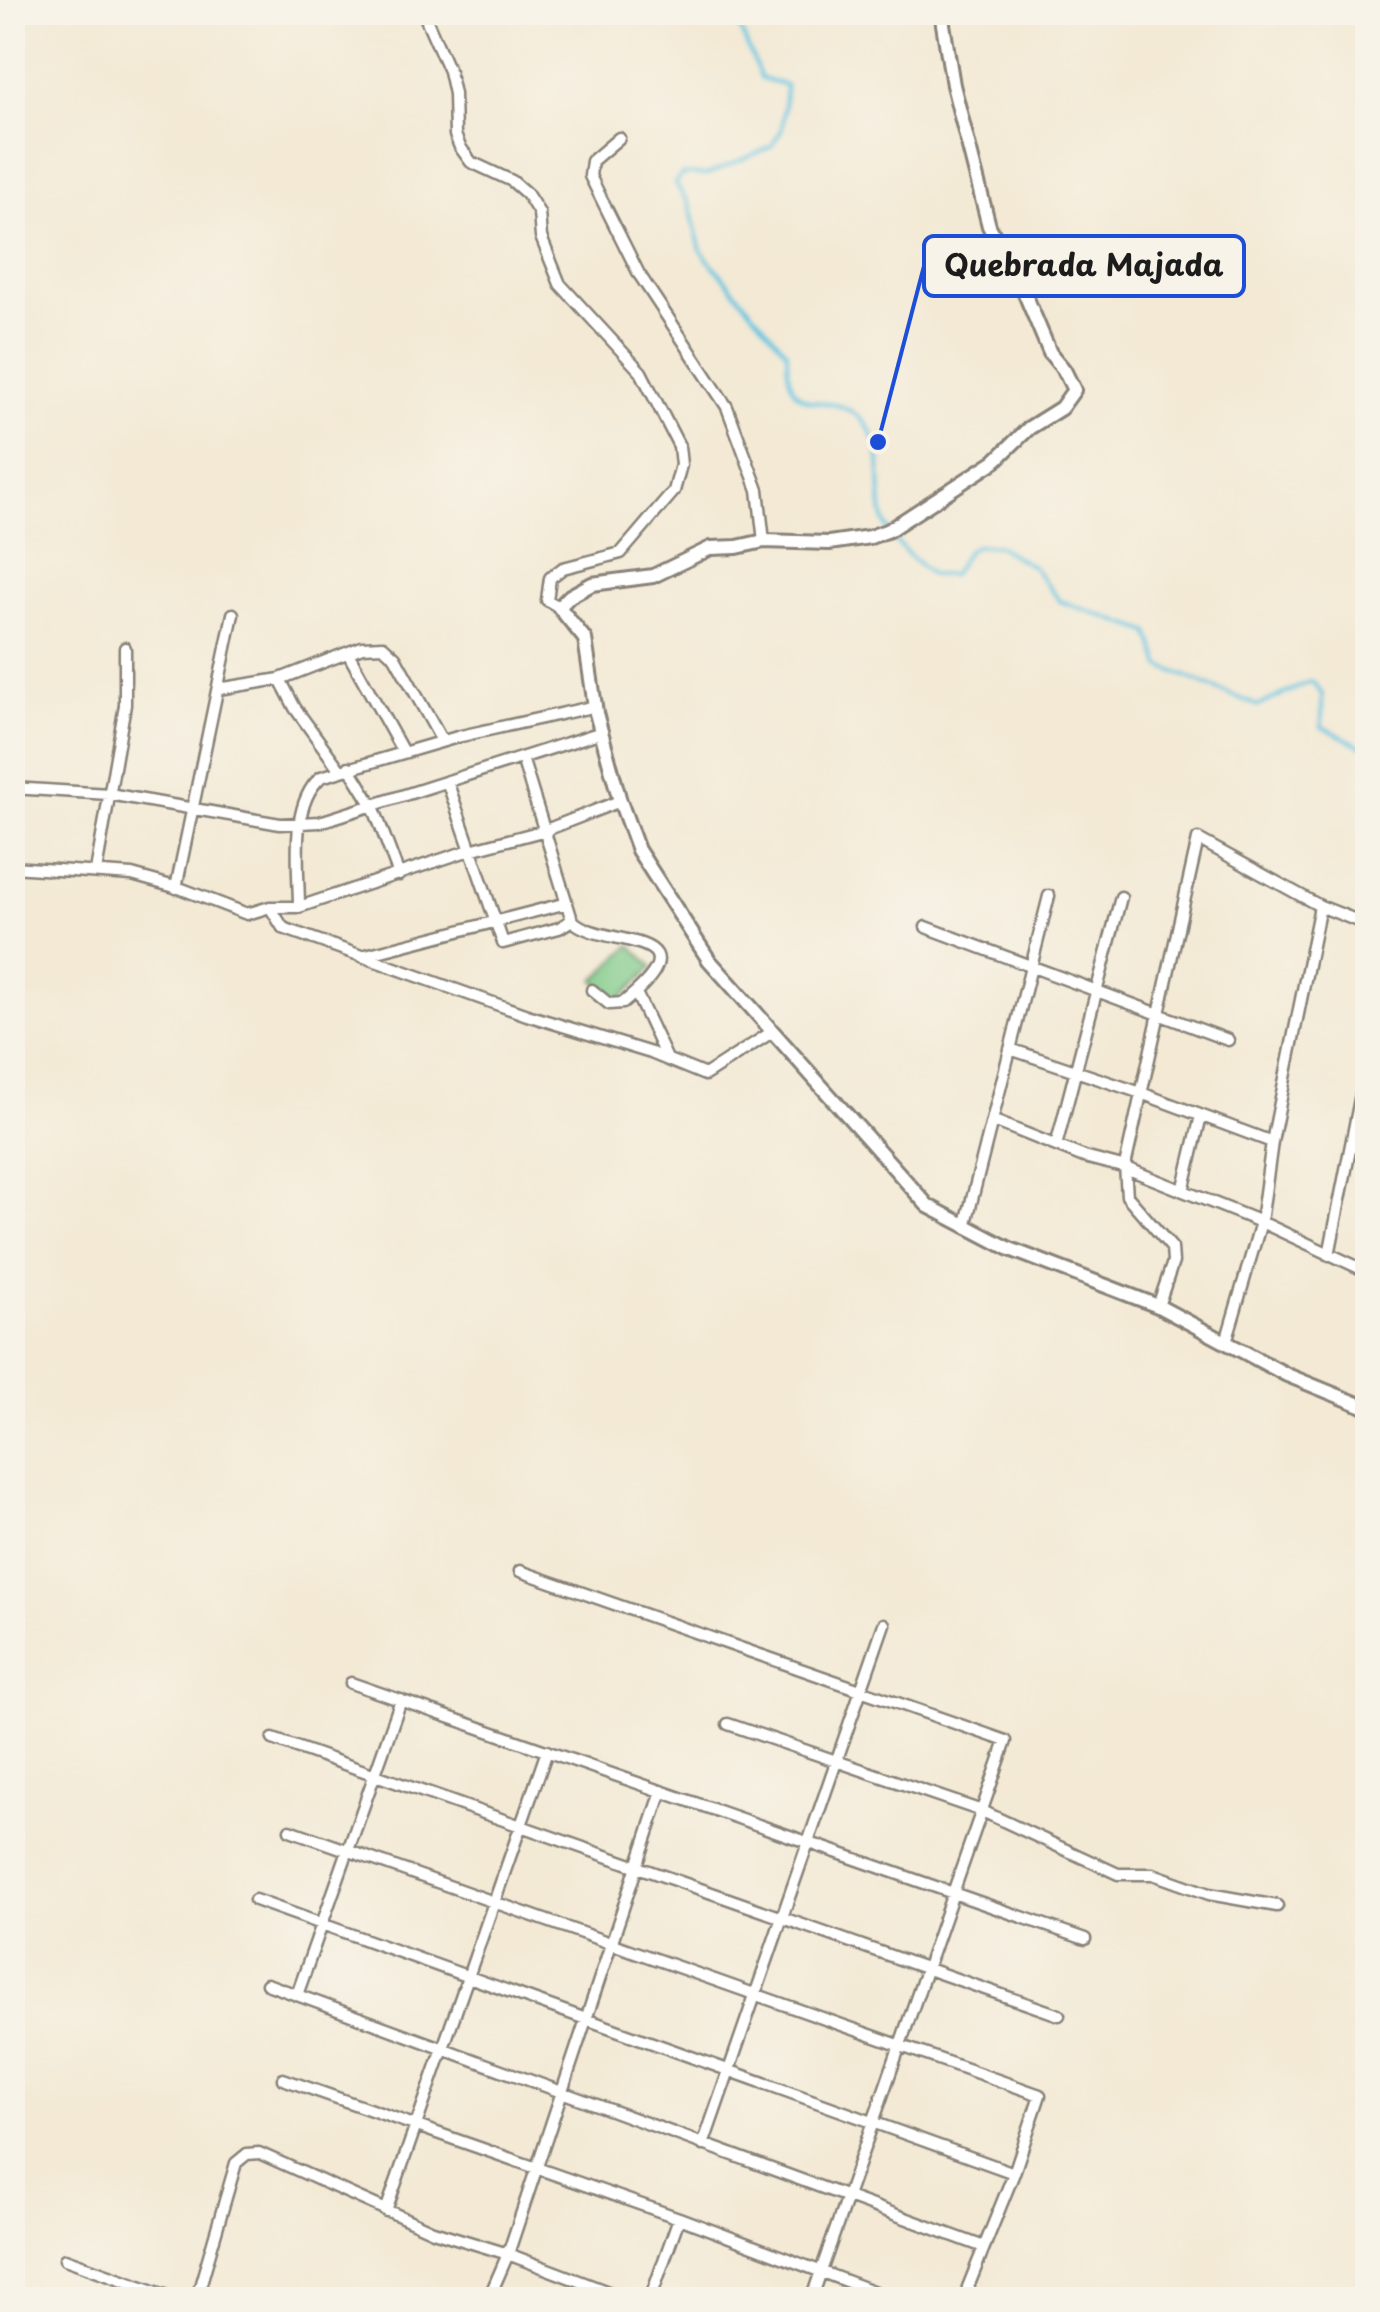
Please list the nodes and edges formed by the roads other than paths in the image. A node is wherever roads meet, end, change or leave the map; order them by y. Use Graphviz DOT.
graph roads {
  1 [pos="423,12"];
  2 [pos="941,12"];
  3 [pos="619,138"];
  4 [pos="764,541"];
  5 [pos="559,607"];
  6 [pos="232,614"];
  7 [pos="125,648"];
  8 [pos="348,653"];
  9 [pos="280,679"];
  10 [pos="218,689"];
  11 [pos="596,706"];
  12 [pos="602,732"];
  13 [pos="442,741"];
  14 [pos="403,752"];
  15 [pos="522,758"];
  16 [pos="344,769"];
  17 [pos="447,781"];
  18 [pos="12,788"];
  19 [pos="110,794"];
  20 [pos="620,801"];
  21 [pos="373,806"];
  22 [pos="194,810"];
  23 [pos="300,824"];
  24 [pos="546,830"];
  25 [pos="470,850"];
  26 [pos="12,867"];
  27 [pos="96,871"];
  28 [pos="399,874"];
  29 [pos="176,888"];
  30 [pos="1050,896"];
  31 [pos="1121,897"];
  32 [pos="567,903"];
  33 [pos="1320,906"];
  34 [pos="270,907"];
  35 [pos="299,907"];
  36 [pos="495,920"];
  37 [pos="572,920"];
  38 [pos="1368,925"];
  39 [pos="926,927"];
  40 [pos="362,956"];
  41 [pos="1029,965"];
  42 [pos="592,990"];
  43 [pos="1096,990"];
  44 [pos="636,993"];
  45 [pos="1161,1014"];
  46 [pos="772,1032"];
  47 [pos="1228,1040"];
  48 [pos="1010,1049"];
  49 [pos="1368,1059"];
  50 [pos="667,1060"];
  51 [pos="1078,1071"];
  52 [pos="1140,1093"];
  53 [pos="1202,1116"];
  54 [pos="994,1122"];
  55 [pos="1272,1142"];
  56 [pos="1056,1146"];
  57 [pos="1126,1168"];
  58 [pos="1182,1191"];
  59 [pos="1260,1222"];
  60 [pos="965,1227"];
  61 [pos="1329,1256"];
  62 [pos="1368,1272"];
  63 [pos="1158,1306"];
  64 [pos="1226,1342"];
  65 [pos="1366,1403"];
  66 [pos="520,1571"];
  67 [pos="884,1624"];
  68 [pos="350,1683"];
  69 [pos="861,1690"];
  70 [pos="401,1700"];
  71 [pos="728,1724"];
  72 [pos="272,1738"];
  73 [pos="547,1751"];
  74 [pos="836,1761"];
  75 [pos="375,1774"];
  76 [pos="662,1792"];
  77 [pos="982,1810"];
  78 [pos="520,1826"];
  79 [pos="290,1830"];
  80 [pos="808,1842"];
  81 [pos="347,1851"];
  82 [pos="636,1866"];
  83 [pos="954,1893"];
  84 [pos="255,1900"];
  85 [pos="493,1903"];
  86 [pos="1277,1906"];
  87 [pos="782,1918"];
  88 [pos="321,1924"];
  89 [pos="1085,1939"];
  90 [pos="610,1944"];
  91 [pos="928,1969"];
  92 [pos="467,1976"];
  93 [pos="267,1984"];
  94 [pos="297,1994"];
  95 [pos="756,1996"];
  96 [pos="1060,2015"];
  97 [pos="585,2018"];
  98 [pos="900,2047"];
  99 [pos="442,2048"];
  100 [pos="730,2070"];
  101 [pos="283,2079"];
  102 [pos="560,2092"];
  103 [pos="875,2122"];
  104 [pos="414,2125"];
  105 [pos="703,2145"];
  106 [pos="537,2167"];
  107 [pos="1014,2173"];
  108 [pos="848,2199"];
  109 [pos="386,2212"];
  110 [pos="679,2218"];
  111 [pos="984,2247"];
  112 [pos="508,2254"];
  113 [pos="65,2258"];
  114 [pos="821,2274"];
  115 [pos="181,2300"];
  116 [pos="488,2300"];
  117 [pos="629,2300"];
  118 [pos="650,2300"];
  119 [pos="812,2300"];
  120 [pos="896,2300"];
  121 [pos="966,2300"];
  1 -- 5 [label="street"];
  2 -- 4 [label="street"];
  3 -- 4 [label="street"];
  4 -- 5 [label="street"];
  5 -- 11 [label="street"];
  6 -- 10 [label="street"];
  7 -- 19 [label="street"];
  8 -- 9 [label="street"];
  8 -- 13 [label="street"];
  8 -- 14 [label="street"];
  9 -- 10 [label="street"];
  9 -- 16 [label="street"];
  10 -- 22 [label="street"];
  11 -- 12 [label="street"];
  11 -- 13 [label="street"];
  12 -- 15 [label="street"];
  12 -- 20 [label="street"];
  13 -- 14 [label="street"];
  14 -- 16 [label="street"];
  15 -- 17 [label="street"];
  15 -- 24 [label="street"];
  16 -- 21 [label="street"];
  16 -- 23 [label="street"];
  17 -- 21 [label="street"];
  17 -- 25 [label="street"];
  18 -- 19 [label="street"];
  19 -- 22 [label="street"];
  19 -- 27 [label="street"];
  20 -- 24 [label="street"];
  20 -- 46 [label="street"];
  21 -- 23 [label="street"];
  21 -- 28 [label="street"];
  22 -- 23 [label="street"];
  22 -- 29 [label="street"];
  23 -- 35 [label="street"];
  24 -- 25 [label="street"];
  24 -- 32 [label="street"];
  25 -- 28 [label="street"];
  25 -- 36 [label="street"];
  26 -- 27 [label="street"];
  27 -- 29 [label="street"];
  28 -- 35 [label="street"];
  29 -- 34 [label="street"];
  30 -- 41 [label="street"];
  31 -- 43 [label="street"];
  32 -- 36 [label="street"];
  32 -- 37 [label="street"];
  33 -- 38 [label="street"];
  33 -- 45 [label="street"];
  33 -- 55 [label="street"];
  34 -- 35 [label="street"];
  34 -- 40 [label="street"];
  36 -- 37 [label="street"];
  36 -- 40 [label="street"];
  37 -- 44 [label="street"];
  39 -- 41 [label="street"];
  40 -- 50 [label="street"];
  41 -- 43 [label="street"];
  41 -- 48 [label="street"];
  42 -- 44 [label="street"];
  43 -- 45 [label="street"];
  43 -- 51 [label="street"];
  44 -- 50 [label="street"];
  45 -- 47 [label="street"];
  45 -- 52 [label="street"];
  46 -- 50 [label="street"];
  46 -- 60 [label="street"];
  48 -- 51 [label="street"];
  48 -- 54 [label="street"];
  49 -- 61 [label="street"];
  51 -- 52 [label="street"];
  51 -- 56 [label="street"];
  52 -- 53 [label="street"];
  52 -- 57 [label="street"];
  53 -- 55 [label="street"];
  53 -- 58 [label="street"];
  54 -- 56 [label="street"];
  54 -- 60 [label="street"];
  55 -- 59 [label="street"];
  56 -- 57 [label="street"];
  57 -- 58 [label="street"];
  57 -- 63 [label="street"];
  58 -- 59 [label="street"];
  59 -- 61 [label="street"];
  59 -- 64 [label="street"];
  60 -- 63 [label="street"];
  61 -- 62 [label="street"];
  63 -- 64 [label="street"];
  64 -- 65 [label="street"];
  66 -- 69 [label="street"];
  67 -- 69 [label="street"];
  68 -- 70 [label="street"];
  69 -- 74 [label="street"];
  69 -- 77 [label="street"];
  70 -- 73 [label="street"];
  70 -- 75 [label="street"];
  71 -- 74 [label="street"];
  72 -- 75 [label="street"];
  73 -- 76 [label="street"];
  73 -- 78 [label="street"];
  74 -- 77 [label="street"];
  74 -- 80 [label="street"];
  75 -- 78 [label="street"];
  75 -- 81 [label="street"];
  76 -- 80 [label="street"];
  76 -- 82 [label="street"];
  77 -- 83 [label="street"];
  77 -- 86 [label="street"];
  78 -- 82 [label="street"];
  78 -- 85 [label="street"];
  79 -- 81 [label="street"];
  80 -- 83 [label="street"];
  80 -- 87 [label="street"];
  81 -- 85 [label="street"];
  81 -- 88 [label="street"];
  82 -- 87 [label="street"];
  82 -- 90 [label="street"];
  83 -- 89 [label="street"];
  83 -- 91 [label="street"];
  84 -- 88 [label="street"];
  85 -- 90 [label="street"];
  85 -- 92 [label="street"];
  87 -- 91 [label="street"];
  87 -- 95 [label="street"];
  88 -- 92 [label="street"];
  88 -- 94 [label="street"];
  90 -- 95 [label="street"];
  90 -- 97 [label="street"];
  91 -- 96 [label="street"];
  91 -- 98 [label="street"];
  92 -- 97 [label="street"];
  92 -- 99 [label="street"];
  93 -- 94 [label="street"];
  94 -- 99 [label="street"];
  95 -- 98 [label="street"];
  95 -- 100 [label="street"];
  97 -- 100 [label="street"];
  97 -- 102 [label="street"];
  98 -- 103 [label="street"];
  98 -- 107 [label="street"];
  99 -- 102 [label="street"];
  99 -- 104 [label="street"];
  100 -- 103 [label="street"];
  100 -- 105 [label="street"];
  101 -- 104 [label="street"];
  102 -- 105 [label="street"];
  102 -- 106 [label="street"];
  103 -- 107 [label="street"];
  103 -- 108 [label="street"];
  104 -- 106 [label="street"];
  104 -- 109 [label="street"];
  105 -- 108 [label="street"];
  106 -- 110 [label="street"];
  106 -- 112 [label="street"];
  107 -- 111 [label="street"];
  108 -- 111 [label="street"];
  108 -- 114 [label="street"];
  109 -- 112 [label="street"];
  109 -- 115 [label="street"];
  110 -- 114 [label="street"];
  110 -- 118 [label="street"];
  111 -- 121 [label="street"];
  112 -- 116 [label="street"];
  112 -- 117 [label="street"];
  113 -- 115 [label="street"];
  114 -- 119 [label="street"];
  114 -- 120 [label="street"];
}
